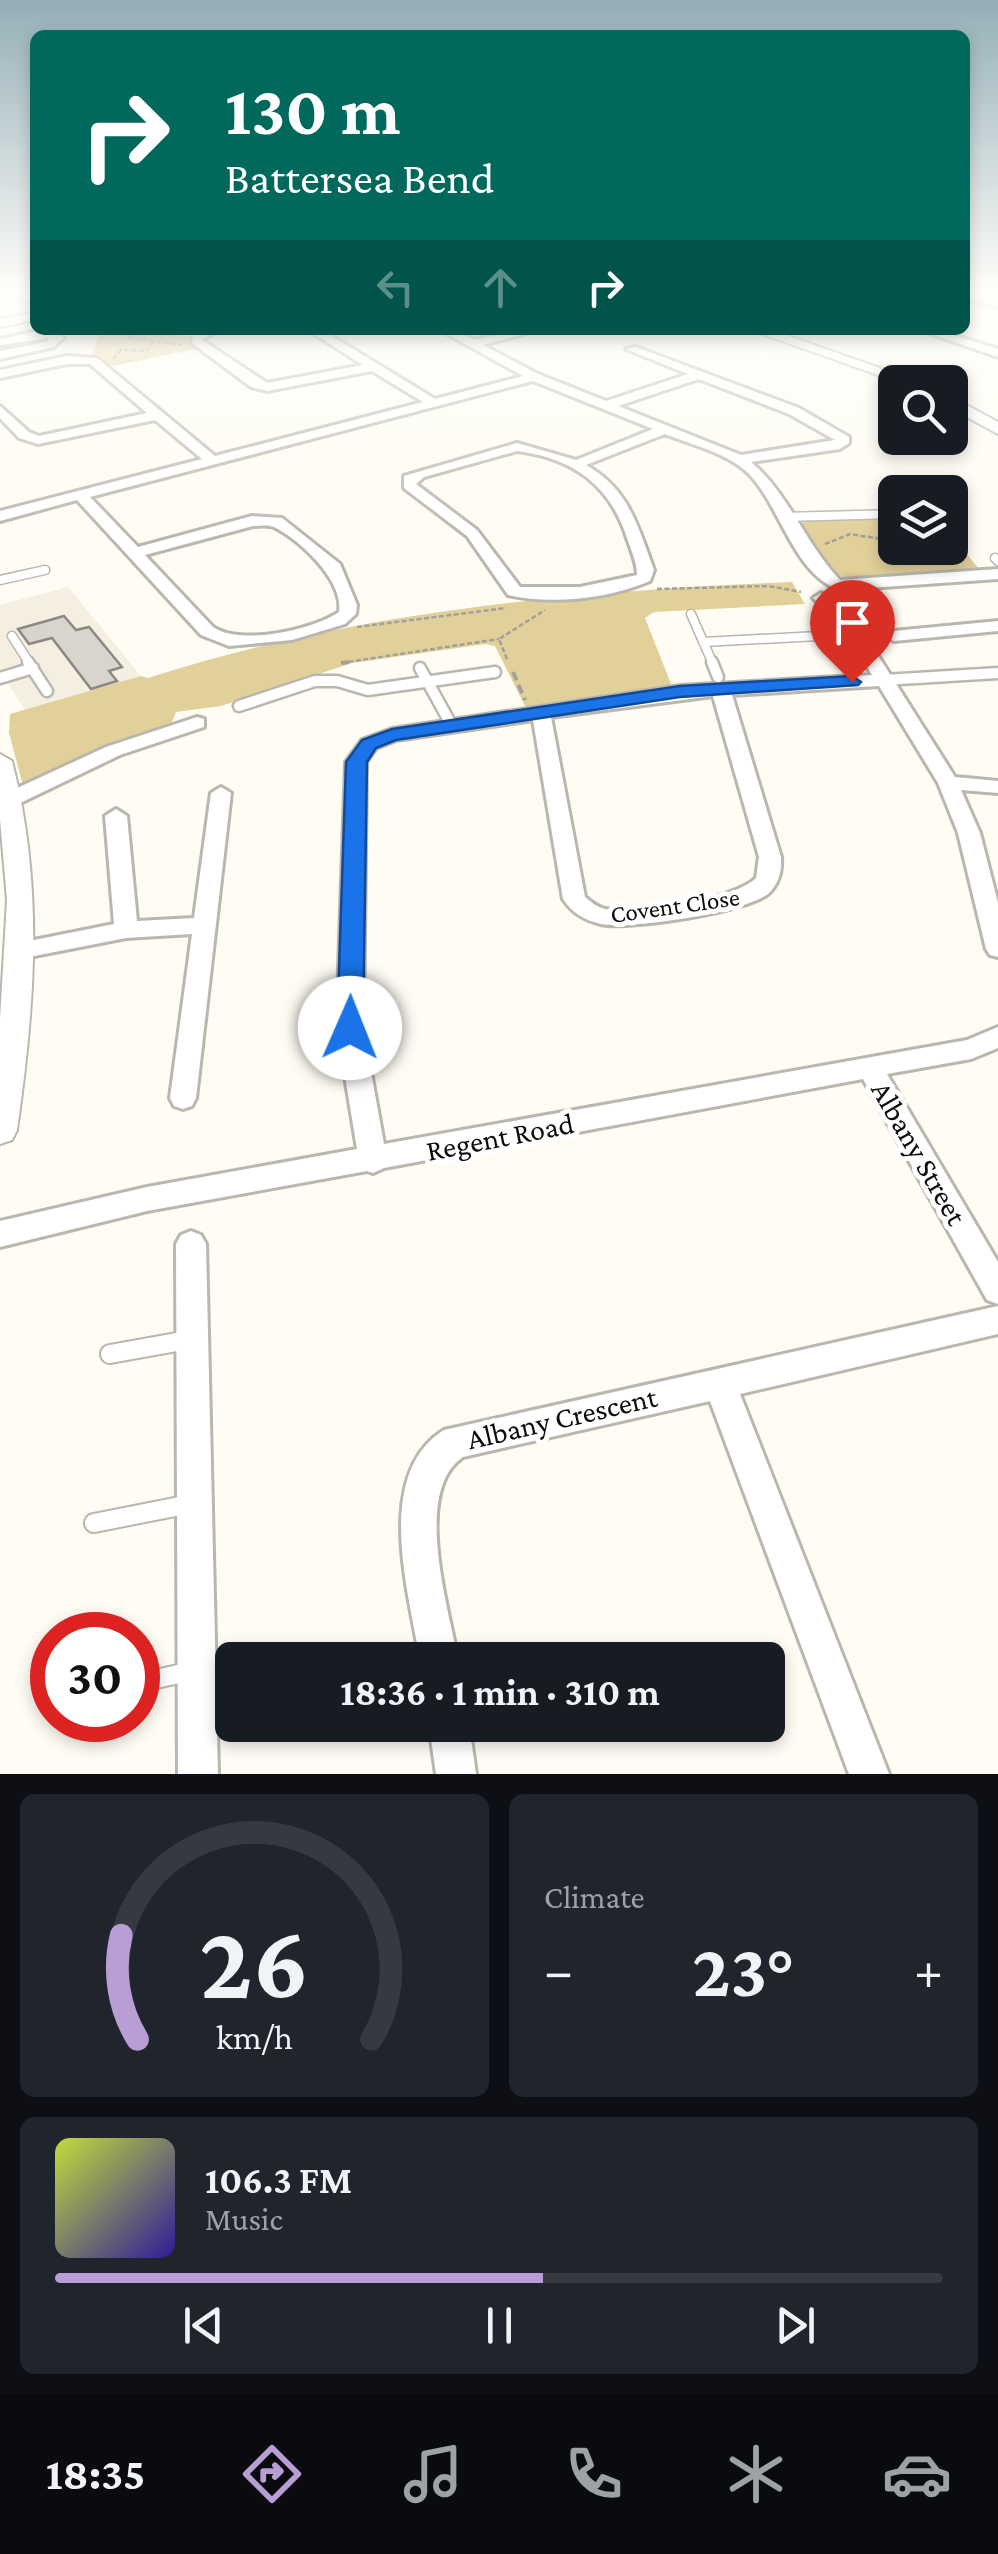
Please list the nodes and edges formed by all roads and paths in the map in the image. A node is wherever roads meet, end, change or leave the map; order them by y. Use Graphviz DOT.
graph roads {
  1 [pos="110,374"];
  2 [pos="241,374"];
  3 [pos="339,374"];
  4 [pos="384,374"];
  5 [pos="528,374"];
  6 [pos="698,374"];
  7 [pos="534,377"];
  8 [pos="432,403"];
  9 [pos="608,405"];
  10 [pos="0,410"];
  11 [pos="968,412"];
  12 [pos="158,415"];
  13 [pos="668,428"];
  14 [pos="998,429"];
  15 [pos="740,459"];
  16 [pos="211,460"];
  17 [pos="575,465"];
  18 [pos="80,495"];
  19 [pos="878,514"];
  20 [pos="0,516"];
  21 [pos="784,517"];
  22 [pos="878,540"];
  23 [pos="821,544"];
  24 [pos="135,553"];
  25 [pos="812,564"];
  26 [pos="44,570"];
  27 [pos="996,573"];
  28 [pos="0,580"];
  29 [pos="841,590"];
  30 [pos="817,591"];
  31 [pos="549,608"];
  32 [pos="691,614"];
  33 [pos="998,626"];
  34 [pos="851,627"];
  35 [pos="12,636"];
  36 [pos="894,636"];
  37 [pos="703,642"];
  38 [pos="33,668"];
  39 [pos="420,668"];
  40 [pos="495,672"];
  41 [pos="998,673"];
  42 [pos="0,678"];
  43 [pos="884,680"];
  44 [pos="432,683"];
  45 [pos="720,683"];
  46 [pos="47,691"];
  47 [pos="239,706"];
  48 [pos="536,713"];
  49 [pos="197,723"];
  50 [pos="452,726"];
  51 [pos="0,761"];
  52 [pos="948,783"];
  53 [pos="998,787"];
  54 [pos="221,792"];
  55 [pos="10,800"];
  56 [pos="116,816"];
  57 [pos="205,925"];
  58 [pos="126,930"];
  59 [pos="998,949"];
  60 [pos="15,972"];
  61 [pos="998,1037"];
  62 [pos="870,1068"];
  63 [pos="183,1098"];
  64 [pos="0,1130"];
  65 [pos="373,1161"];
  66 [pos="0,1234"];
  67 [pos="190,1244"];
  68 [pos="998,1290"];
  69 [pos="998,1320"];
  70 [pos="192,1340"];
  71 [pos="110,1354"];
  72 [pos="719,1382"];
  73 [pos="194,1503"];
  74 [pos="94,1523"];
  75 [pos="436,1642"];
  76 [pos="196,1670"];
  77 [pos="160,1679"];
  78 [pos="451,1742"];
  79 [pos="198,1774"];
  80 [pos="456,1774"];
  81 [pos="869,1774"];
  1 -- 12 [label="street"];
  2 -- 3 [label="street"];
  4 -- 8 [label="street"];
  5 -- 7 [label="street"];
  6 -- 9 [label="street"];
  6 -- 15 [label="street"];
  7 -- 8 [label="street"];
  7 -- 9 [label="street"];
  8 -- 16 [label="street"];
  9 -- 13 [label="street"];
  10 -- 12 [label="street"];
  11 -- 14 [label="street"];
  12 -- 16 [label="street"];
  13 -- 15 [label="street"];
  13 -- 17 [label="street"];
  15 -- 21 [label="street"];
  16 -- 18 [label="street"];
  17 -- 17 [label="street"];
  18 -- 20 [label="street"];
  18 -- 24 [label="street"];
  19 -- 21 [label="lane"];
  21 -- 25 [label="street"];
  22 -- 23 [label="path"];
  24 -- 24 [label="street"];
  25 -- 29 [label="street"];
  25 -- 30 [label="street"];
  26 -- 28 [label="lane"];
  27 -- 29 [label="street"];
  29 -- 30 [label="street"];
  29 -- 34 [label="street"];
  30 -- 34 [label="street"];
  31 -- 48 [label="path"];
  32 -- 37 [label="lane"];
  33 -- 36 [label="street"];
  34 -- 37 [label="lane"];
  34 -- 43 [label="street"];
  35 -- 38 [label="lane"];
  37 -- 45 [label="lane"];
  38 -- 42 [label="lane"];
  38 -- 46 [label="lane"];
  39 -- 44 [label="lane"];
  40 -- 44 [label="lane"];
  41 -- 43 [label="lane"];
  43 -- 45 [label="street"];
  43 -- 52 [label="street"];
  44 -- 47 [label="lane"];
  44 -- 50 [label="lane"];
  45 -- 48 [label="street"];
  45 -- 48 [label="street, Covent Close"];
  48 -- 50 [label="street"];
  49 -- 55 [label="street"];
  50 -- 65 [label="street"];
  51 -- 55 [label="street"];
  52 -- 53 [label="street"];
  52 -- 59 [label="street"];
  54 -- 57 [label="street"];
  55 -- 60 [label="street"];
  56 -- 58 [label="street"];
  57 -- 58 [label="street"];
  57 -- 63 [label="street"];
  58 -- 60 [label="street"];
  60 -- 64 [label="street"];
  61 -- 62 [label="street, Regent Road"];
  62 -- 65 [label="street, Regent Road"];
  62 -- 68 [label="street, Albany Street"];
  65 -- 66 [label="street, Regent Road"];
  67 -- 70 [label="street"];
  69 -- 72 [label="street, Albany Crescent"];
  70 -- 71 [label="lane"];
  70 -- 73 [label="street"];
  72 -- 75 [label="street, Albany Crescent"];
  72 -- 81 [label="street"];
  73 -- 74 [label="lane"];
  73 -- 76 [label="street"];
  76 -- 77 [label="lane"];
  76 -- 79 [label="street"];
  78 -- 80 [label="street"];
}
